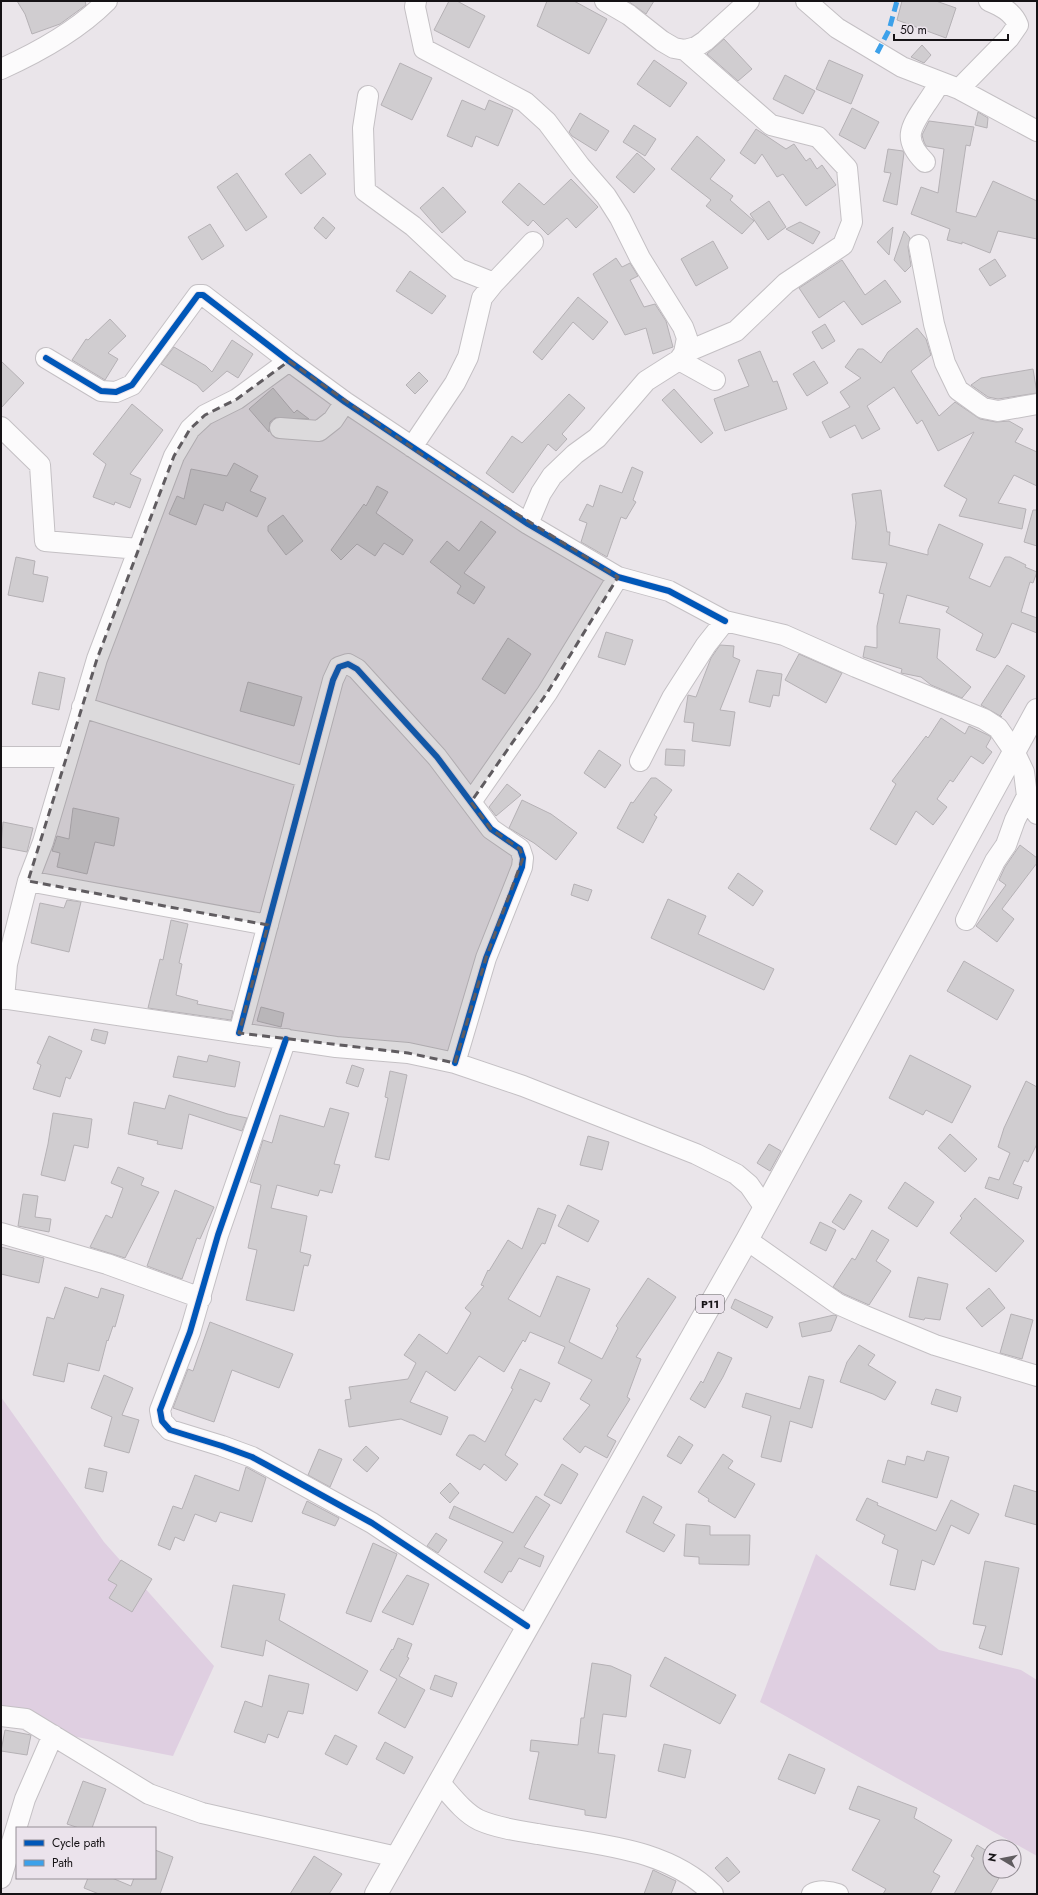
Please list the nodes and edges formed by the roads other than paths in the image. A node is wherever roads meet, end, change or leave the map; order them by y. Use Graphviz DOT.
graph roads {
  1 [pos="107,1"];
  2 [pos="416,1"];
  3 [pos="605,1"];
  4 [pos="749,1"];
  5 [pos="806,1"];
  6 [pos="989,1"];
  7 [pos="685,50"];
  8 [pos="1,56"];
  9 [pos="21,60"];
  10 [pos="1,69"];
  11 [pos="940,83"];
  12 [pos="960,90"];
  13 [pos="368,96"];
  14 [pos="1037,131"];
  15 [pos="925,162"];
  16 [pos="534,242"];
  17 [pos="919,245"];
  18 [pos="494,283"];
  19 [pos="681,356"];
  20 [pos="46,358"];
  21 [pos="289,361"];
  22 [pos="715,380"];
  23 [pos="345,402"];
  24 [pos="1037,404"];
  25 [pos="1,427"];
  26 [pos="280,428"];
  27 [pos="412,447"];
  28 [pos="528,524"];
  29 [pos="139,549"];
  30 [pos="618,577"];
  31 [pos="724,621"];
  32 [pos="82,707"];
  33 [pos="1037,710"];
  34 [pos="1014,751"];
  35 [pos="1,757"];
  36 [pos="67,757"];
  37 [pos="640,761"];
  38 [pos="1031,773"];
  39 [pos="307,778"];
  40 [pos="1027,796"];
  41 [pos="471,802"];
  42 [pos="1037,814"];
  43 [pos="28,881"];
  44 [pos="966,920"];
  45 [pos="268,925"];
  46 [pos="3,999"];
  47 [pos="239,1033"];
  48 [pos="286,1039"];
  49 [pos="455,1063"];
  50 [pos="765,1208"];
  51 [pos="1,1233"];
  52 [pos="747,1240"];
  53 [pos="201,1298"];
  54 [pos="1037,1376"];
  55 [pos="528,1626"];
  56 [pos="1,1716"];
  57 [pos="53,1735"];
  58 [pos="439,1782"];
  59 [pos="16,1827"];
  60 [pos="16,1829"];
  61 [pos="397,1857"];
  62 [pos="1,1878"];
  63 [pos="376,1894"];
  64 [pos="713,1894"];
  65 [pos="812,1894"];
  66 [pos="838,1894"];
  1 -- 9 [label="street"];
  2 -- 19 [label="street"];
  3 -- 7 [label="street"];
  4 -- 7 [label="street"];
  5 -- 11 [label="street"];
  6 -- 12 [label="street"];
  7 -- 19 [label="street"];
  8 -- 9 [label="street"];
  9 -- 10 [label="street"];
  11 -- 12 [label="street"];
  11 -- 15 [label="street"];
  12 -- 14 [label="street"];
  13 -- 18 [label="street"];
  16 -- 18 [label="street"];
  17 -- 24 [label="street"];
  18 -- 27 [label="street"];
  19 -- 22 [label="street"];
  19 -- 28 [label="street"];
  20 -- 21 [label="street"];
  21 -- 23 [label="street"];
  21 -- 29 [label="street"];
  23 -- 26 [label="street"];
  23 -- 27 [label="street"];
  25 -- 29 [label="street"];
  27 -- 28 [label="street"];
  28 -- 30 [label="street"];
  29 -- 32 [label="street"];
  30 -- 31 [label="street"];
  30 -- 41 [label="street"];
  31 -- 34 [label="street"];
  31 -- 37 [label="street"];
  32 -- 36 [label="street"];
  32 -- 39 [label="street"];
  33 -- 34 [label="main road, P11"];
  34 -- 38 [label="street"];
  34 -- 50 [label="main road, P11"];
  35 -- 36 [label="street"];
  36 -- 43 [label="street"];
  38 -- 40 [label="street"];
  39 -- 41 [label="street"];
  39 -- 45 [label="street"];
  40 -- 42 [label="street"];
  40 -- 44 [label="street"];
  41 -- 49 [label="street"];
  43 -- 45 [label="street"];
  43 -- 46 [label="street"];
  45 -- 47 [label="street"];
  46 -- 47 [label="street"];
  47 -- 48 [label="street"];
  48 -- 49 [label="street"];
  48 -- 53 [label="street"];
  49 -- 50 [label="street"];
  50 -- 52 [label="main road, P11"];
  51 -- 53 [label="street"];
  52 -- 54 [label="street"];
  52 -- 55 [label="main road, P11"];
  53 -- 55 [label="street"];
  55 -- 58 [label="main road, P11"];
  56 -- 57 [label="street"];
  57 -- 59 [label="street"];
  57 -- 61 [label="street"];
  58 -- 61 [label="main road, P11"];
  58 -- 64 [label="street"];
  60 -- 62 [label="street"];
  61 -- 63 [label="main road, P11"];
  65 -- 66 [label="street"];
}
